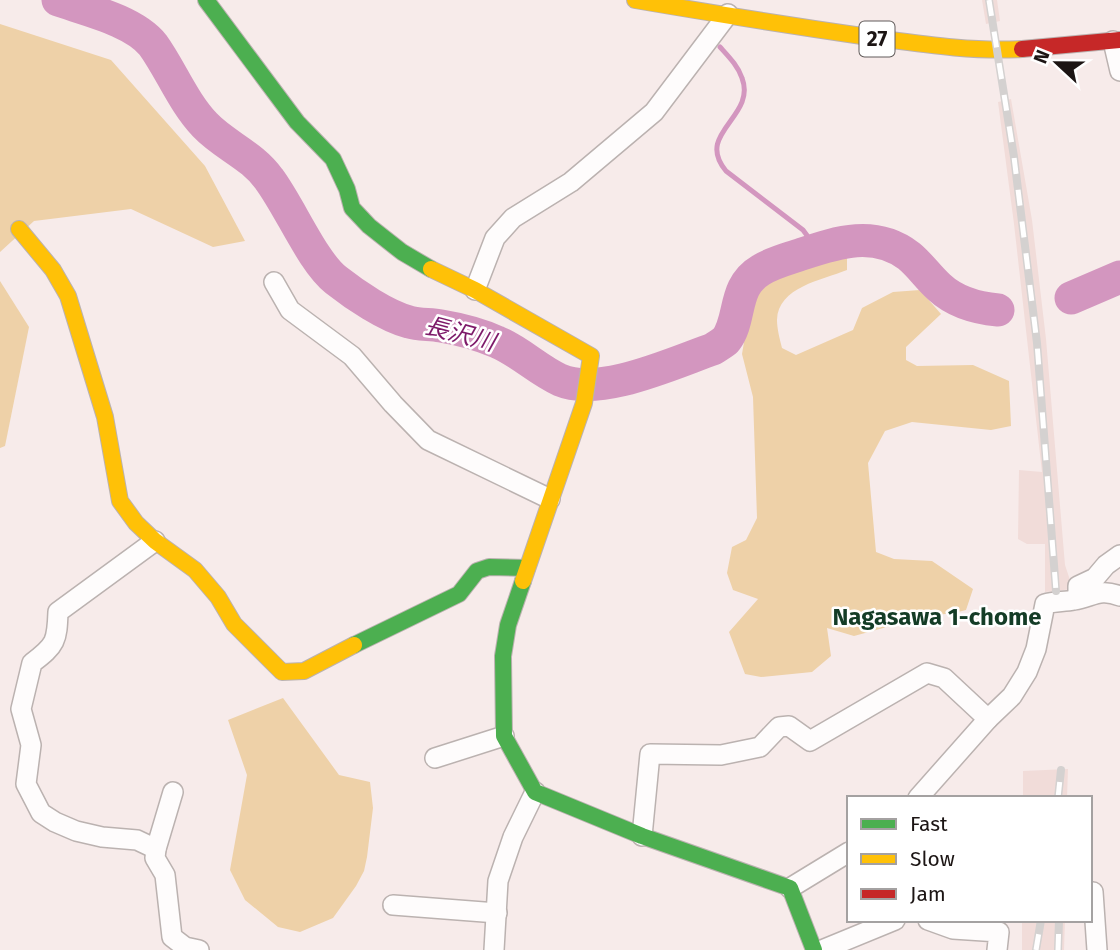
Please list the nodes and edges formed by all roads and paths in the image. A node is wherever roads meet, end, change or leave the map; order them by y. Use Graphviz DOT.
graph roads {
  1 [pos="206,0"];
  2 [pos="635,0"];
  3 [pos="659,2"];
  4 [pos="728,14"];
  5 [pos="1117,40"];
  6 [pos="1120,71"];
  7 [pos="19,229"];
  8 [pos="274,282"];
  9 [pos="475,290"];
  10 [pos="551,499"];
  11 [pos="155,541"];
  12 [pos="1120,555"];
  13 [pos="527,568"];
  14 [pos="1120,596"];
  15 [pos="1078,600"];
  16 [pos="988,719"];
  17 [pos="504,736"];
  18 [pos="435,758"];
  19 [pos="173,792"];
  20 [pos="535,792"];
  21 [pos="920,796"];
  22 [pos="642,836"];
  23 [pos="156,849"];
  24 [pos="847,853"];
  25 [pos="790,888"];
  26 [pos="1093,892"];
  27 [pos="393,905"];
  28 [pos="497,913"];
  29 [pos="890,922"];
  30 [pos="934,922"];
  31 [pos="199,950"];
  32 [pos="495,950"];
  33 [pos="814,950"];
  34 [pos="822,950"];
  35 [pos="996,950"];
  36 [pos="1097,950"];
  1 -- 9 [label="street"];
  2 -- 3 [label="street, 27"];
  3 -- 4 [label="street, 27"];
  4 -- 5 [label="street, 27"];
  4 -- 9 [label="street"];
  5 -- 6 [label="street"];
  7 -- 11 [label="street"];
  8 -- 10 [label="street"];
  9 -- 10 [label="street"];
  10 -- 13 [label="street"];
  11 -- 13 [label="street"];
  11 -- 23 [label="street"];
  12 -- 15 [label="street"];
  13 -- 17 [label="street"];
  14 -- 15 [label="street"];
  15 -- 16 [label="street"];
  16 -- 21 [label="street"];
  16 -- 22 [label="street"];
  17 -- 18 [label="street"];
  17 -- 20 [label="street"];
  19 -- 23 [label="street"];
  20 -- 22 [label="street"];
  20 -- 28 [label="street"];
  22 -- 25 [label="street"];
  23 -- 31 [label="street"];
  24 -- 25 [label="street"];
  25 -- 33 [label="street"];
  26 -- 36 [label="street"];
  27 -- 28 [label="street"];
  28 -- 32 [label="street"];
  29 -- 34 [label="street"];
  30 -- 35 [label="street"];
}
